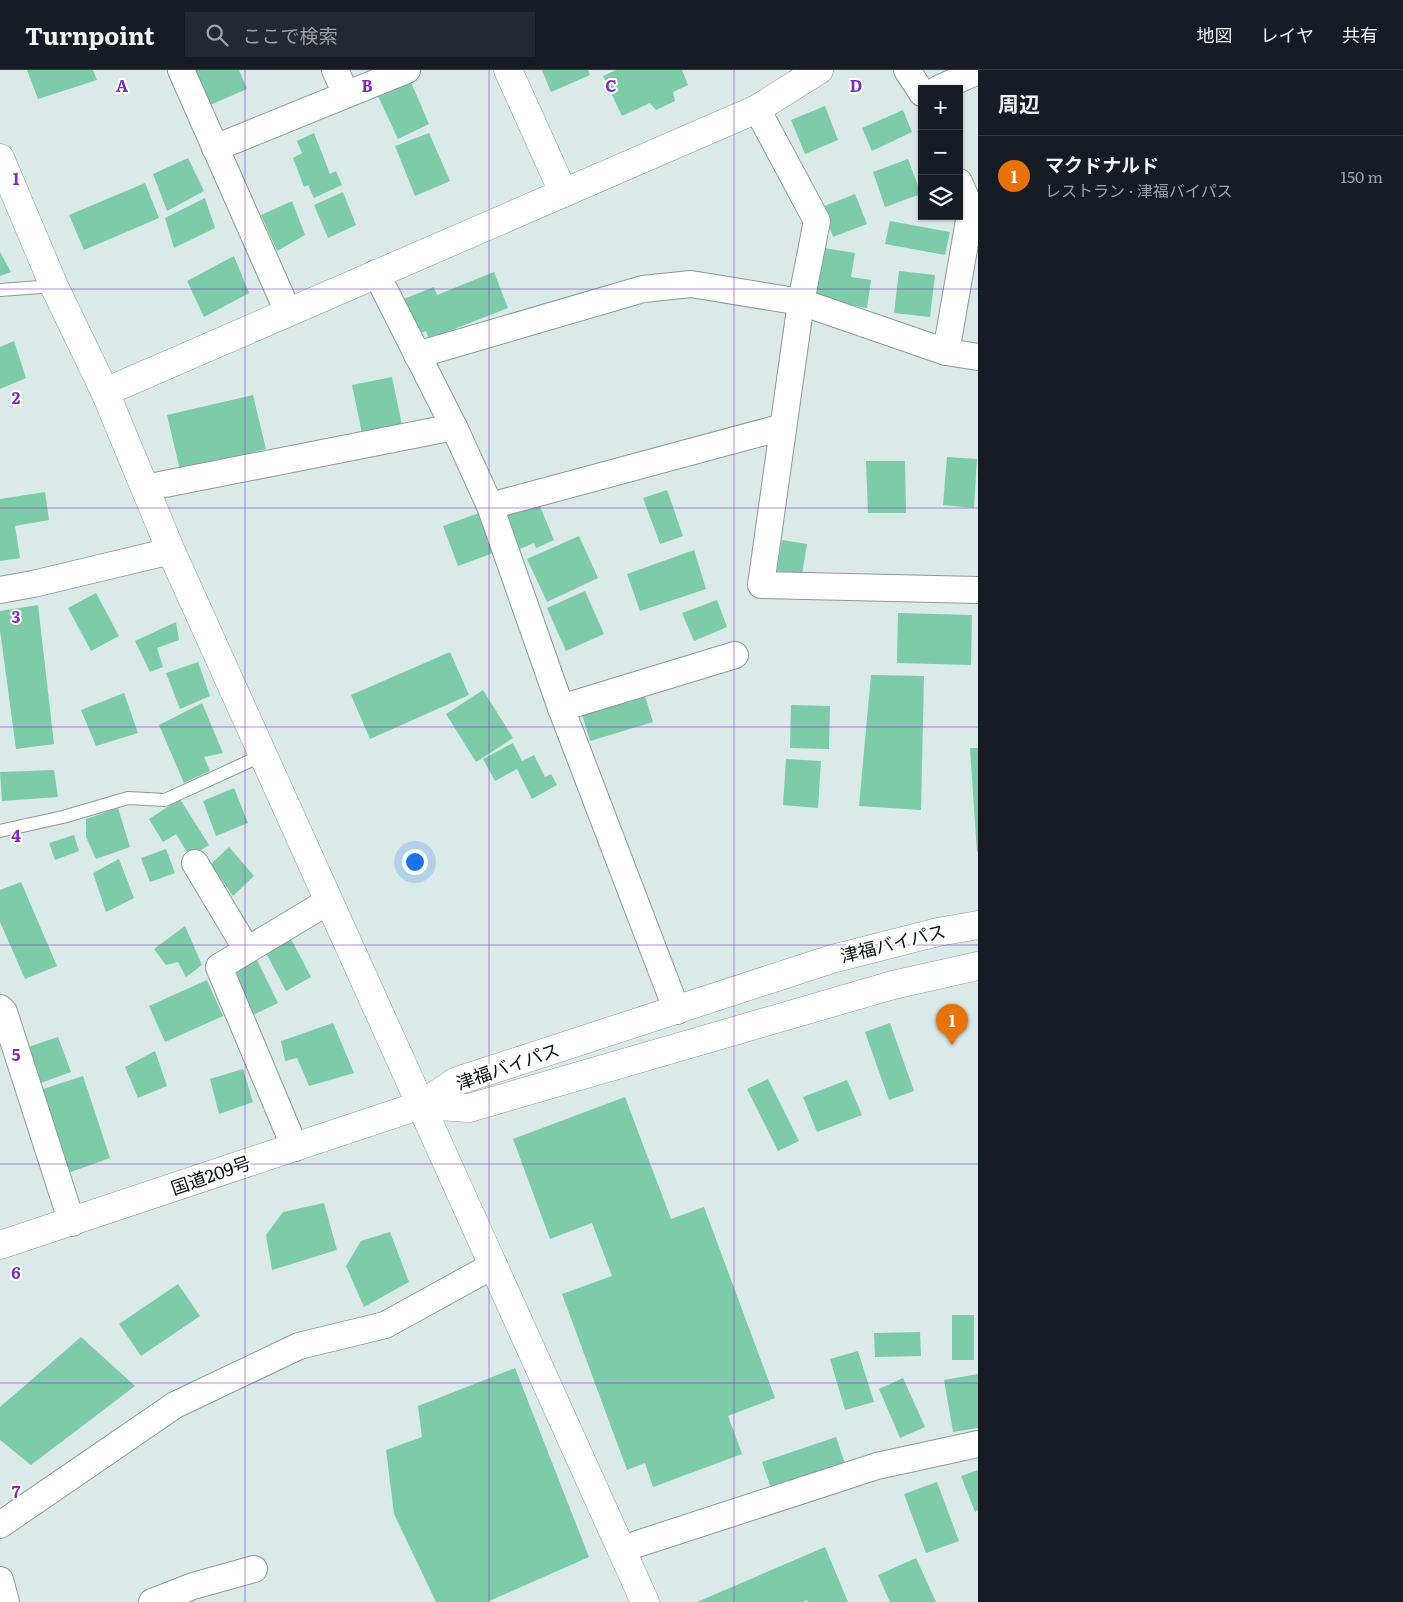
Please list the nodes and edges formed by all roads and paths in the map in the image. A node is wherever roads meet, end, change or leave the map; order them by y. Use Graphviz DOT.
graph roads {
  1 [pos="181,70"];
  2 [pos="336,70"];
  3 [pos="407,70"];
  4 [pos="508,70"];
  5 [pos="819,70"];
  6 [pos="907,70"];
  7 [pos="978,71"];
  8 [pos="947,85"];
  9 [pos="918,87"];
  10 [pos="346,94"];
  11 [pos="757,109"];
  12 [pos="215,148"];
  13 [pos="0,158"];
  14 [pos="563,192"];
  15 [pos="963,192"];
  16 [pos="376,272"];
  17 [pos="54,286"];
  18 [pos="0,290"];
  19 [pos="801,302"];
  20 [pos="288,312"];
  21 [pos="946,352"];
  22 [pos="416,355"];
  23 [pos="978,357"];
  24 [pos="105,392"];
  25 [pos="783,427"];
  26 [pos="454,428"];
  27 [pos="145,488"];
  28 [pos="490,506"];
  29 [pos="171,551"];
  30 [pos="0,590"];
  31 [pos="978,590"];
  32 [pos="736,655"];
  33 [pos="561,708"];
  34 [pos="263,755"];
  35 [pos="0,831"];
  36 [pos="195,863"];
  37 [pos="329,901"];
  38 [pos="978,925"];
  39 [pos="247,950"];
  40 [pos="978,966"];
  41 [pos="0,1008"];
  42 [pos="677,1011"];
  43 [pos="421,1105"];
  44 [pos="295,1148"];
  45 [pos="72,1222"];
  46 [pos="0,1245"];
  47 [pos="494,1265"];
  48 [pos="978,1444"];
  49 [pos="0,1525"];
  50 [pos="622,1549"];
  51 [pos="254,1570"];
  52 [pos="152,1602"];
  53 [pos="645,1602"];
  1 -- 12 [label="street"];
  2 -- 10 [label="street"];
  3 -- 10 [label="street"];
  4 -- 14 [label="main road"];
  5 -- 11 [label="main road"];
  6 -- 9 [label="street"];
  7 -- 8 [label="street"];
  10 -- 12 [label="street"];
  11 -- 14 [label="main road"];
  11 -- 19 [label="street"];
  12 -- 20 [label="street"];
  13 -- 17 [label="main road"];
  14 -- 16 [label="main road"];
  15 -- 21 [label="street"];
  16 -- 20 [label="main road"];
  16 -- 22 [label="street"];
  17 -- 18 [label="lane"];
  17 -- 24 [label="main road"];
  19 -- 21 [label="street"];
  19 -- 22 [label="street"];
  19 -- 25 [label="street"];
  20 -- 24 [label="main road"];
  21 -- 23 [label="street"];
  22 -- 26 [label="street"];
  24 -- 27 [label="main road"];
  25 -- 28 [label="street"];
  25 -- 31 [label="street"];
  26 -- 27 [label="street"];
  26 -- 28 [label="street"];
  27 -- 29 [label="main road"];
  28 -- 33 [label="street"];
  29 -- 30 [label="street"];
  29 -- 34 [label="main road"];
  32 -- 33 [label="street"];
  33 -- 42 [label="street"];
  34 -- 35 [label="lane"];
  34 -- 37 [label="main road"];
  36 -- 39 [label="street"];
  37 -- 39 [label="street"];
  37 -- 43 [label="main road"];
  38 -- 42 [label="main road, 津福バイパス"];
  39 -- 44 [label="street"];
  40 -- 43 [label="main road, 津福バイパス"];
  41 -- 45 [label="street"];
  42 -- 43 [label="main road, 津福バイパス"];
  43 -- 44 [label="main road, 国道209号"];
  43 -- 47 [label="main road"];
  44 -- 45 [label="main road, 国道209号"];
  45 -- 46 [label="main road, 国道209号"];
  47 -- 49 [label="street"];
  47 -- 50 [label="main road"];
  48 -- 50 [label="street"];
  50 -- 53 [label="main road"];
  51 -- 52 [label="street"];
}
